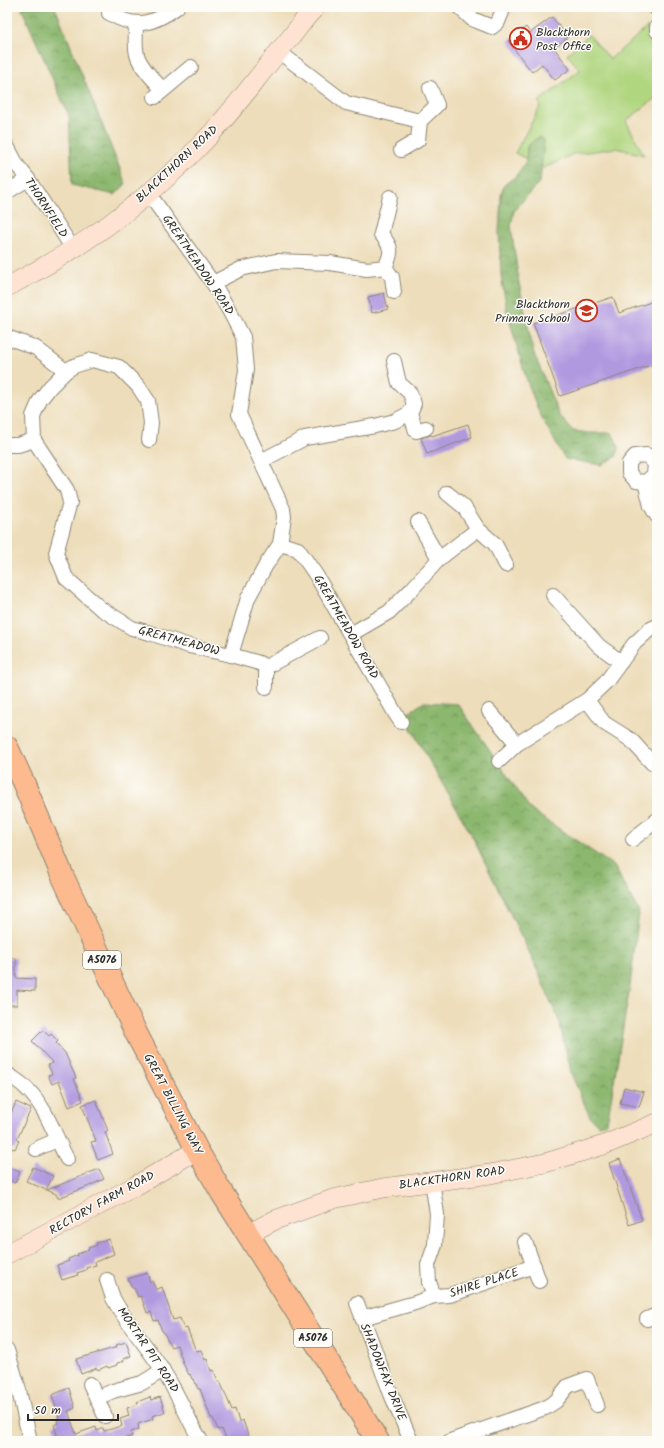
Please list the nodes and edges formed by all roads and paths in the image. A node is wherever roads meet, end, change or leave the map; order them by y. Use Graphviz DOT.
graph roads {
  1 [pos="177,7"];
  2 [pos="316,7"];
  3 [pos="459,7"];
  4 [pos="504,7"];
  5 [pos="655,7"];
  6 [pos="657,9"];
  7 [pos="106,13"];
  8 [pos="136,24"];
  9 [pos="657,27"];
  10 [pos="657,31"];
  11 [pos="278,51"];
  12 [pos="191,67"];
  13 [pos="430,88"];
  14 [pos="420,121"];
  15 [pos="7,146"];
  16 [pos="401,150"];
  17 [pos="28,179"];
  18 [pos="7,192"];
  19 [pos="149,194"];
  20 [pos="390,197"];
  21 [pos="73,250"];
  22 [pos="385,267"];
  23 [pos="212,283"];
  24 [pos="7,287"];
  25 [pos="394,292"];
  26 [pos="7,337"];
  27 [pos="394,361"];
  28 [pos="66,371"];
  29 [pos="410,413"];
  30 [pos="426,428"];
  31 [pos="34,440"];
  32 [pos="149,440"];
  33 [pos="7,445"];
  34 [pos="261,461"];
  35 [pos="656,463"];
  36 [pos="645,482"];
  37 [pos="447,493"];
  38 [pos="657,516"];
  39 [pos="418,522"];
  40 [pos="478,529"];
  41 [pos="280,544"];
  42 [pos="439,559"];
  43 [pos="506,565"];
  44 [pos="554,595"];
  45 [pos="657,626"];
  46 [pos="351,634"];
  47 [pos="320,638"];
  48 [pos="231,655"];
  49 [pos="621,662"];
  50 [pos="266,667"];
  51 [pos="266,687"];
  52 [pos="587,700"];
  53 [pos="489,711"];
  54 [pos="401,722"];
  55 [pos="517,744"];
  56 [pos="7,746"];
  57 [pos="498,761"];
  58 [pos="652,763"];
  59 [pos="657,820"];
  60 [pos="633,839"];
  61 [pos="7,1074"];
  62 [pos="657,1123"];
  63 [pos="57,1140"];
  64 [pos="36,1150"];
  65 [pos="197,1150"];
  66 [pos="67,1159"];
  67 [pos="432,1181"];
  68 [pos="248,1234"];
  69 [pos="525,1242"];
  70 [pos="7,1254"];
  71 [pos="534,1266"];
  72 [pos="107,1280"];
  73 [pos="539,1281"];
  74 [pos="434,1296"];
  75 [pos="357,1303"];
  76 [pos="362,1318"];
  77 [pos="7,1350"];
  78 [pos="163,1370"];
  79 [pos="90,1384"];
  80 [pos="97,1398"];
  81 [pos="597,1406"];
  82 [pos="105,1416"];
  83 [pos="28,1441"];
  84 [pos="201,1441"];
  85 [pos="378,1441"];
  86 [pos="411,1441"];
  87 [pos="450,1441"];
  1 -- 8 [label="street"];
  2 -- 11 [label="street, BLACKTHORN ROAD"];
  3 -- 4 [label="street"];
  5 -- 6 [label="street"];
  7 -- 8 [label="street"];
  8 -- 12 [label="street"];
  9 -- 10 [label="street"];
  11 -- 14 [label="street"];
  11 -- 19 [label="street, BLACKTHORN ROAD"];
  13 -- 14 [label="street"];
  14 -- 16 [label="street"];
  15 -- 17 [label="street, THORNFIELD"];
  17 -- 18 [label="street"];
  17 -- 21 [label="street, THORNFIELD"];
  19 -- 21 [label="street, BLACKTHORN ROAD"];
  19 -- 23 [label="street, GREATMEADOW ROAD"];
  20 -- 22 [label="street"];
  21 -- 24 [label="street, BLACKTHORN ROAD"];
  22 -- 23 [label="street"];
  22 -- 25 [label="street"];
  23 -- 34 [label="street, GREATMEADOW ROAD"];
  26 -- 28 [label="street"];
  27 -- 29 [label="street"];
  28 -- 31 [label="street"];
  28 -- 32 [label="street"];
  29 -- 30 [label="street"];
  29 -- 34 [label="street"];
  31 -- 33 [label="street"];
  31 -- 48 [label="street, GREATMEADOW"];
  34 -- 41 [label="street, GREATMEADOW ROAD"];
  35 -- 36 [label="street"];
  35 -- 36 [label="street"];
  36 -- 38 [label="street"];
  37 -- 40 [label="street"];
  39 -- 42 [label="street"];
  40 -- 42 [label="street"];
  40 -- 43 [label="street"];
  41 -- 46 [label="street, GREATMEADOW ROAD"];
  41 -- 48 [label="street, GREATMEADOW ROAD"];
  42 -- 46 [label="street"];
  44 -- 49 [label="street"];
  45 -- 49 [label="street"];
  46 -- 54 [label="street, GREATMEADOW ROAD"];
  47 -- 50 [label="street"];
  48 -- 50 [label="street, GREATMEADOW"];
  49 -- 52 [label="street"];
  50 -- 51 [label="street"];
  52 -- 55 [label="street"];
  52 -- 58 [label="street"];
  53 -- 55 [label="street"];
  55 -- 57 [label="street"];
  56 -- 65 [label="main road, GREAT BILLING WAY / A5076"];
  59 -- 60 [label="street"];
  61 -- 63 [label="street"];
  62 -- 67 [label="street, BLACKTHORN ROAD"];
  63 -- 64 [label="street"];
  63 -- 66 [label="street"];
  65 -- 68 [label="main road, GREAT BILLING WAY / A5076"];
  65 -- 70 [label="street, RECTORY FARM ROAD"];
  67 -- 68 [label="street, BLACKTHORN ROAD"];
  67 -- 74 [label="street, SHIRE PLACE"];
  68 -- 85 [label="main road, GREAT BILLING WAY / A5076"];
  69 -- 71 [label="street, SHIRE PLACE"];
  71 -- 73 [label="street, SHIRE PLACE"];
  71 -- 74 [label="street, SHIRE PLACE"];
  72 -- 78 [label="street, MORTAR PIT ROAD"];
  74 -- 76 [label="street, SHIRE PLACE"];
  75 -- 76 [label="street, SHADOWFAX DRIVE"];
  76 -- 86 [label="street, SHADOWFAX DRIVE"];
  77 -- 83 [label="street"];
  78 -- 80 [label="street"];
  78 -- 84 [label="street, MORTAR PIT ROAD"];
  79 -- 80 [label="street"];
  80 -- 82 [label="street"];
  81 -- 87 [label="street"];
}
